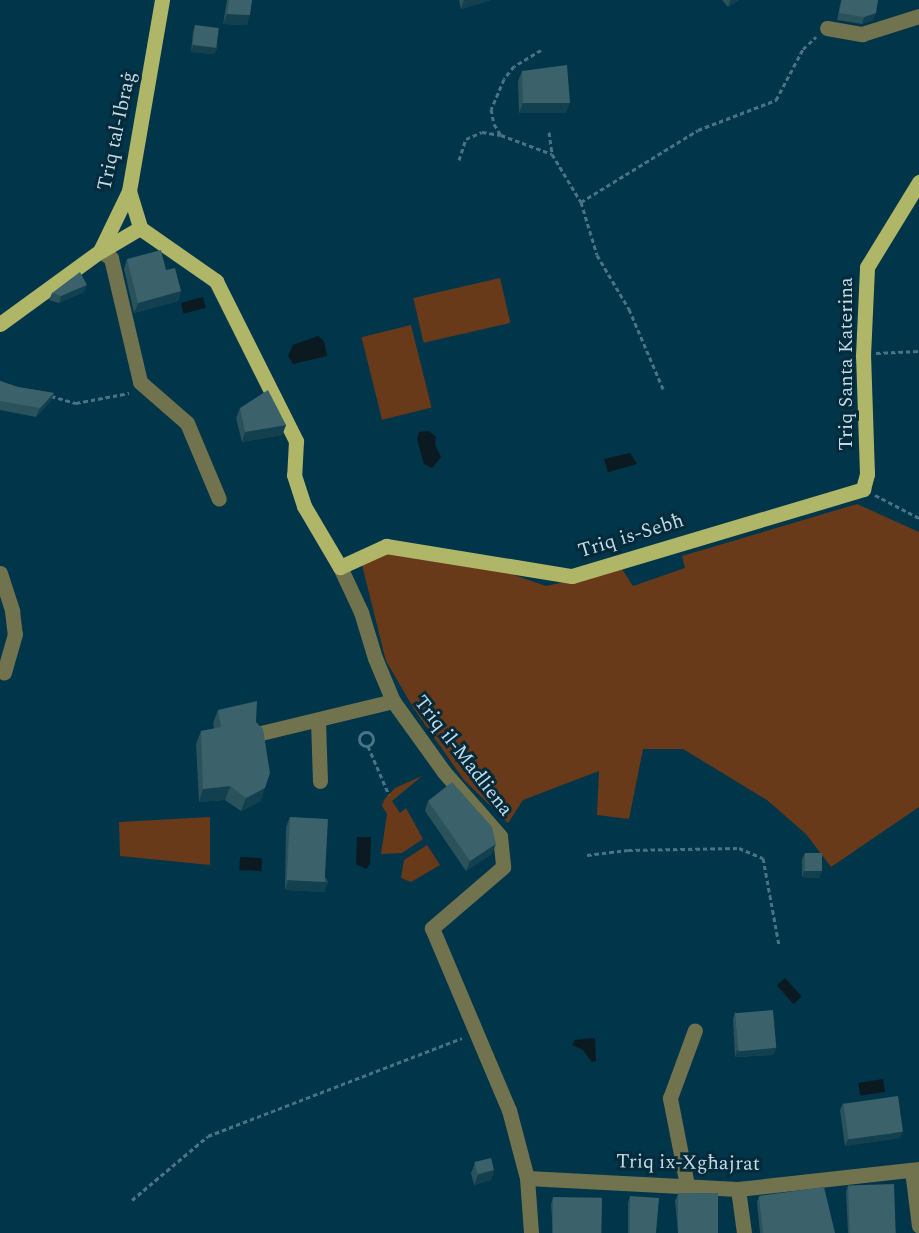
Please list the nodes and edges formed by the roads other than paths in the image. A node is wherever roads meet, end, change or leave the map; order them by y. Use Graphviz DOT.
graph roads {
  1 [pos="162,0"];
  2 [pos="919,16"];
  3 [pos="826,28"];
  4 [pos="919,182"];
  5 [pos="129,191"];
  6 [pos="140,228"];
  7 [pos="100,251"];
  8 [pos="0,324"];
  9 [pos="863,489"];
  10 [pos="219,499"];
  11 [pos="340,567"];
  12 [pos="0,573"];
  13 [pos="4,672"];
  14 [pos="393,701"];
  15 [pos="318,721"];
  16 [pos="261,733"];
  17 [pos="320,781"];
  18 [pos="695,1030"];
  19 [pos="915,1170"];
  20 [pos="527,1178"];
  21 [pos="687,1185"];
  22 [pos="738,1189"];
  23 [pos="919,1226"];
  24 [pos="531,1233"];
  25 [pos="744,1233"];
  1 -- 5 [label="main road, Triq tal-Ibraġ"];
  2 -- 3 [label="street"];
  4 -- 9 [label="main road, Triq Santa Katerina"];
  5 -- 6 [label="main road"];
  5 -- 7 [label="main road, Triq tal-Ibraġ"];
  6 -- 7 [label="main road"];
  6 -- 11 [label="main road, Triq il-Madliena"];
  7 -- 8 [label="main road, Triq tal-Ibraġ"];
  7 -- 10 [label="street"];
  9 -- 11 [label="main road, Triq is-Sebħ"];
  11 -- 14 [label="street, Triq il-Madliena"];
  12 -- 13 [label="street"];
  14 -- 15 [label="street"];
  14 -- 20 [label="street, Triq il-Madliena"];
  15 -- 16 [label="street"];
  15 -- 17 [label="street"];
  18 -- 21 [label="street"];
  19 -- 22 [label="street, Triq ix-Xgħajrat"];
  19 -- 23 [label="street"];
  20 -- 21 [label="street, Triq ix-Xgħajrat"];
  20 -- 24 [label="street, Triq il-Madliena"];
  21 -- 22 [label="street, Triq ix-Xgħajrat"];
  22 -- 25 [label="street"];
}
